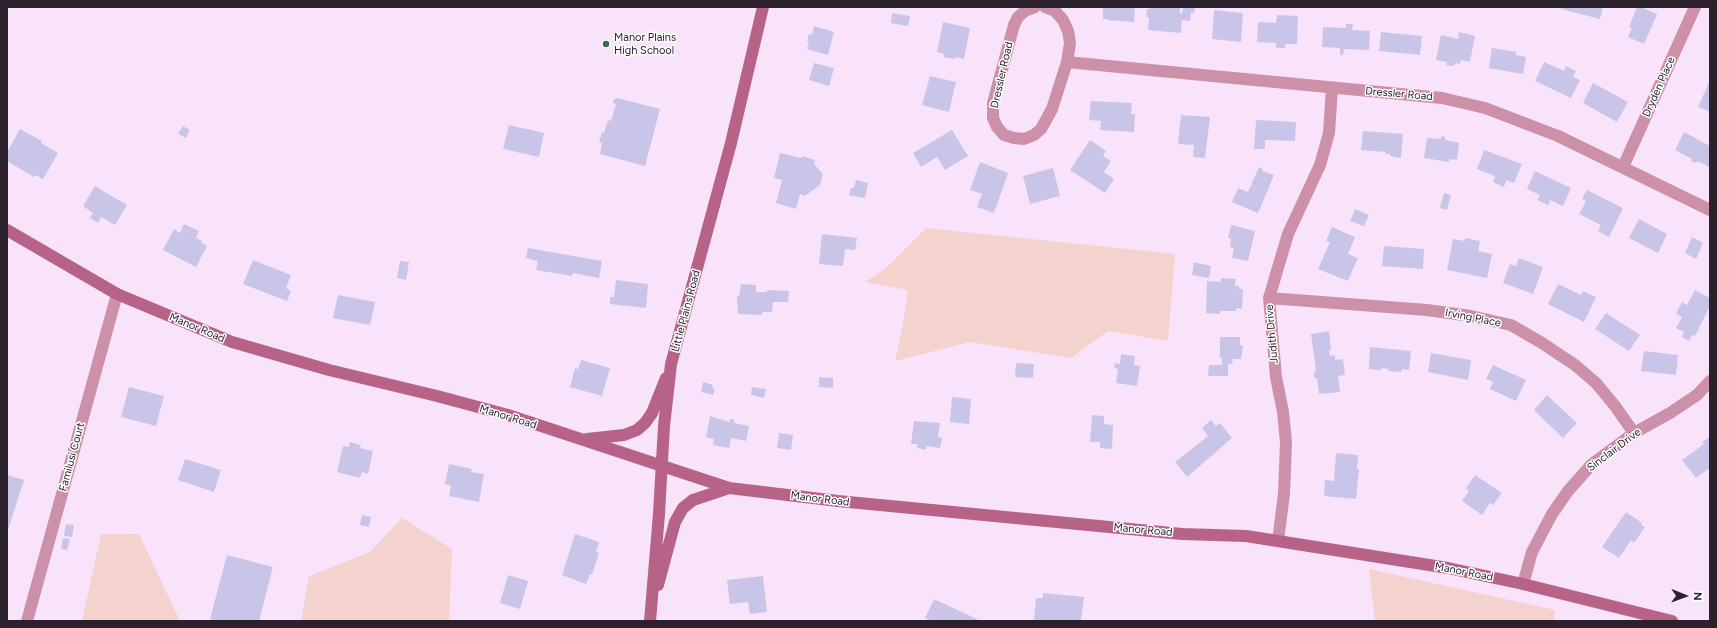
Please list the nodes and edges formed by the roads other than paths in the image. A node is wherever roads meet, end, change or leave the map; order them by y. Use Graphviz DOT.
graph roads {
  1 [pos="763,7"];
  2 [pos="1035,7"];
  3 [pos="1045,7"];
  4 [pos="1695,7"];
  5 [pos="1066,62"];
  6 [pos="1332,88"];
  7 [pos="1623,167"];
  8 [pos="1710,210"];
  9 [pos="7,230"];
  10 [pos="117,294"];
  11 [pos="1269,298"];
  12 [pos="671,364"];
  13 [pos="1710,381"];
  14 [pos="1634,433"];
  15 [pos="582,440"];
  16 [pos="663,467"];
  17 [pos="729,488"];
  18 [pos="1278,541"];
  19 [pos="1523,584"];
  20 [pos="650,615"];
  21 [pos="27,621"];
  22 [pos="1672,621"];
  1 -- 12 [label="street, Little Plains Road"];
  2 -- 5 [label="street, Dressler Road"];
  3 -- 5 [label="street, Dressler Road"];
  4 -- 7 [label="street, Dryden Place"];
  5 -- 6 [label="street, Dressler Road"];
  6 -- 7 [label="street, Dressler Road"];
  6 -- 11 [label="street, Judith Drive"];
  7 -- 8 [label="street, Dressler Road"];
  9 -- 10 [label="street, Manor Road"];
  10 -- 15 [label="street, Manor Road"];
  10 -- 21 [label="street, Familusi Court"];
  11 -- 14 [label="street, Irving Place"];
  11 -- 18 [label="street, Judith Drive"];
  12 -- 15 [label="street"];
  12 -- 16 [label="street, Little Plains Road"];
  13 -- 14 [label="street, Sinclair Drive"];
  14 -- 19 [label="street, Sinclair Drive"];
  15 -- 16 [label="street, Manor Road"];
  16 -- 17 [label="street, Manor Road"];
  16 -- 20 [label="street, Little Plains Road"];
  17 -- 18 [label="street, Manor Road"];
  17 -- 20 [label="street"];
  18 -- 19 [label="street, Manor Road"];
  19 -- 22 [label="street, Manor Road"];
}
